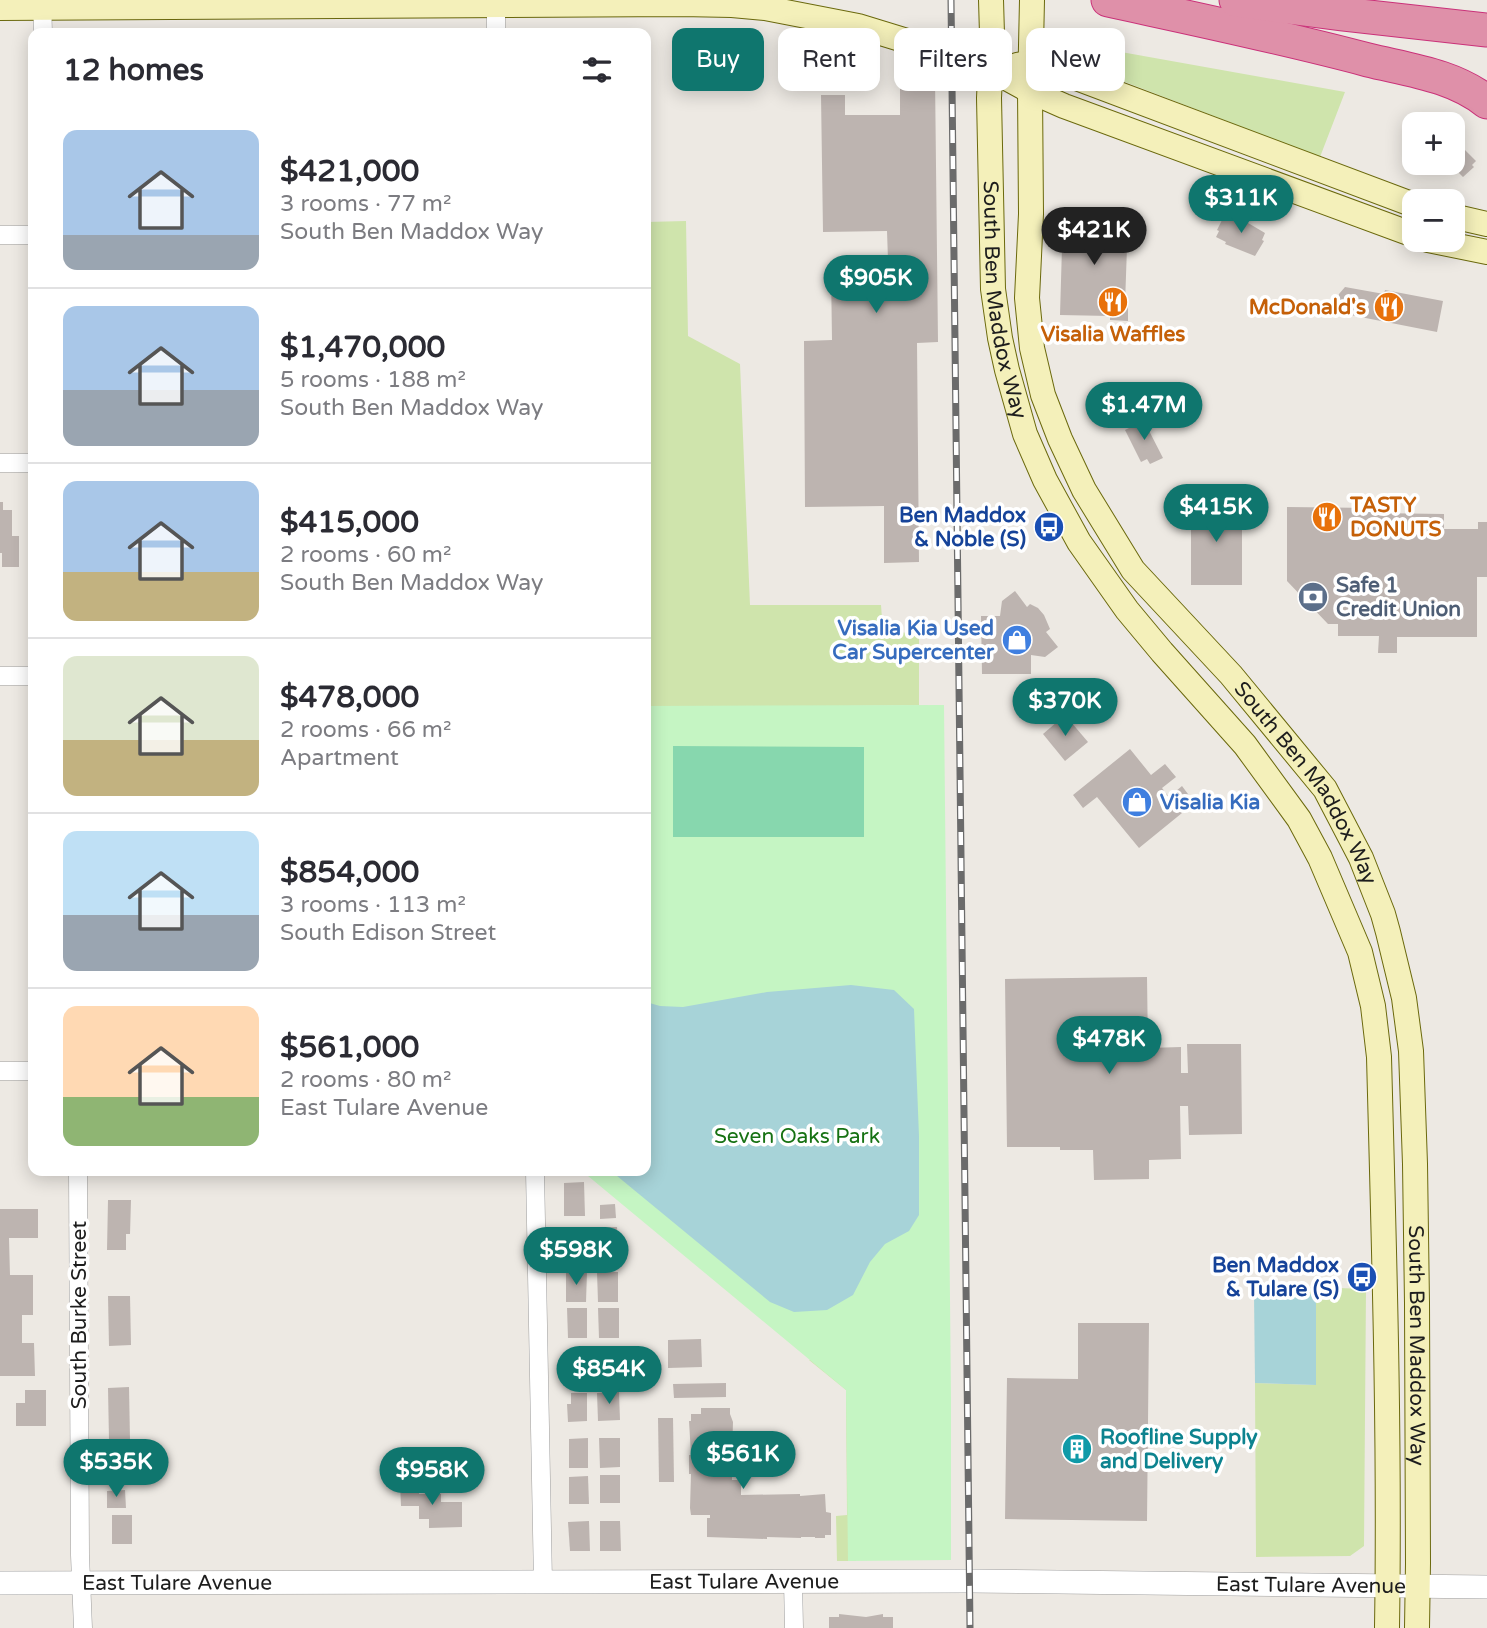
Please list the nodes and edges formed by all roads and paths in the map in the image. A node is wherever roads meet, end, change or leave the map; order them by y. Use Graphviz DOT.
graph roads {
  1 [pos="1108,0"];
  2 [pos="1237,0"];
  3 [pos="42,4"];
  4 [pos="496,5"];
  5 [pos="992,7"];
  6 [pos="0,8"];
  7 [pos="1033,10"];
  8 [pos="43,28"];
  9 [pos="496,28"];
  10 [pos="991,28"];
  11 [pos="1033,28"];
  12 [pos="1487,30"];
  13 [pos="894,37"];
  14 [pos="989,91"];
  15 [pos="1030,91"];
  16 [pos="1111,91"];
  17 [pos="1487,102"];
  18 [pos="1402,200"];
  19 [pos="1465,219"];
  20 [pos="1487,223"];
  21 [pos="1402,232"];
  22 [pos="0,234"];
  23 [pos="28,234"];
  24 [pos="1465,248"];
  25 [pos="1487,252"];
  26 [pos="0,463"];
  27 [pos="28,463"];
  28 [pos="0,676"];
  29 [pos="28,676"];
  30 [pos="1360,952"];
  31 [pos="0,1071"];
  32 [pos="28,1071"];
  33 [pos="1414,1134"];
  34 [pos="78,1176"];
  35 [pos="535,1176"];
  36 [pos="793,1581"];
  37 [pos="542,1582"];
  38 [pos="0,1583"];
  39 [pos="82,1583"];
  40 [pos="1388,1586"];
  41 [pos="1418,1586"];
  42 [pos="1487,1587"];
  43 [pos="83,1628"];
  44 [pos="794,1628"];
  45 [pos="1387,1628"];
  46 [pos="1417,1628"];
  1 -- 17 [label="highway"];
  2 -- 12 [label="highway"];
  3 -- 4 [label="main road"];
  3 -- 6 [label="main road"];
  3 -- 8 [label="street"];
  4 -- 9 [label="street"];
  4 -- 13 [label="main road"];
  5 -- 10 [label="main road, South Ben Maddox Way"];
  7 -- 11 [label="main road, South Ben Maddox Way"];
  14 -- 30 [label="main road, South Ben Maddox Way"];
  15 -- 21 [label="main road"];
  15 -- 33 [label="main road, South Ben Maddox Way"];
  16 -- 18 [label="main road"];
  19 -- 20 [label="main road"];
  22 -- 23 [label="street"];
  24 -- 25 [label="main road"];
  26 -- 27 [label="street"];
  28 -- 29 [label="street"];
  30 -- 33 [label="main road"];
  30 -- 40 [label="main road, South Ben Maddox Way"];
  31 -- 32 [label="street"];
  33 -- 41 [label="main road, South Ben Maddox Way"];
  34 -- 39 [label="street, South Burke Street"];
  35 -- 37 [label="street"];
  36 -- 37 [label="street, East Tulare Avenue"];
  36 -- 40 [label="street, East Tulare Avenue"];
  36 -- 44 [label="street"];
  37 -- 39 [label="street, East Tulare Avenue"];
  38 -- 39 [label="street, East Tulare Avenue"];
  39 -- 43 [label="street, South Burke Street"];
  40 -- 41 [label="street, East Tulare Avenue"];
  40 -- 45 [label="main road, South Ben Maddox Way"];
  41 -- 42 [label="street, East Tulare Avenue"];
  41 -- 46 [label="main road, South Ben Maddox Way"];
}
